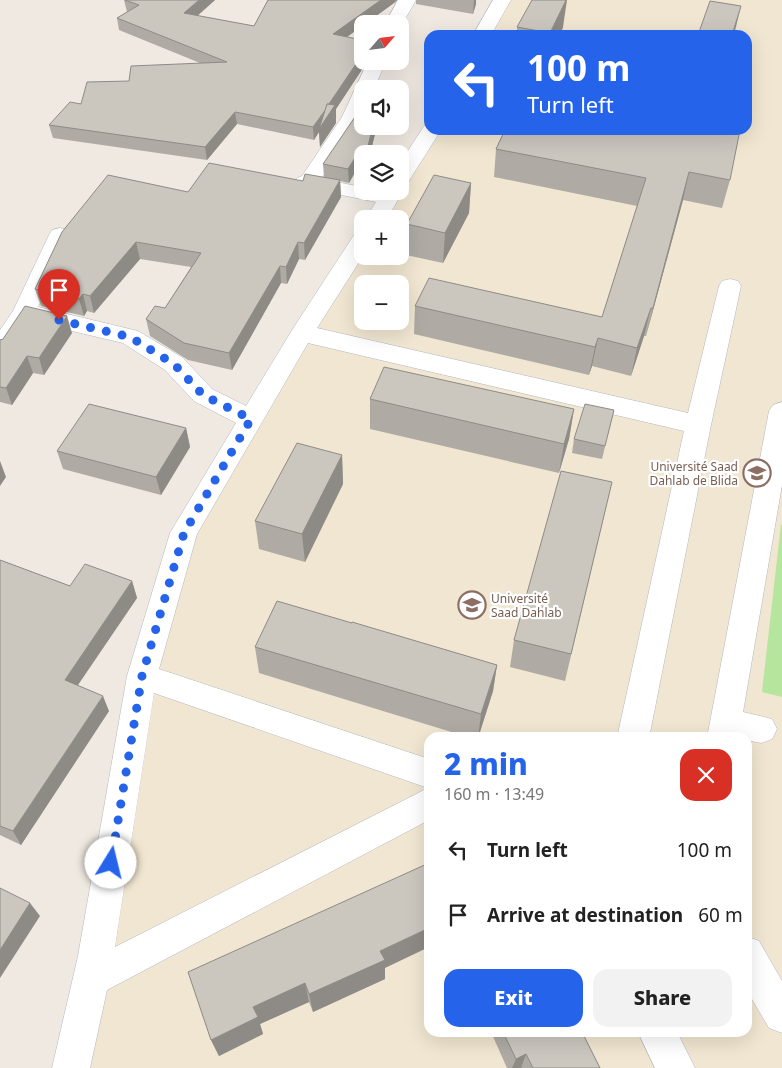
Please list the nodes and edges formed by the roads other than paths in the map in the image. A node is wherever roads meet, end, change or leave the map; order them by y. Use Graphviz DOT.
graph roads {
  1 [pos="407,0"];
  2 [pos="502,0"];
  3 [pos="399,15"];
  4 [pos="485,30"];
  5 [pos="354,112"];
  6 [pos="429,135"];
  7 [pos="409,166"];
  8 [pos="282,178"];
  9 [pos="308,183"];
  10 [pos="354,187"];
  11 [pos="60,235"];
  12 [pos="354,252"];
  13 [pos="730,286"];
  14 [pos="24,312"];
  15 [pos="302,333"];
  16 [pos="0,349"];
  17 [pos="782,411"];
  18 [pos="251,419"];
  19 [pos="698,425"];
  20 [pos="142,676"];
  21 [pos="761,729"];
  22 [pos="725,730"];
  23 [pos="634,732"];
  24 [pos="424,772"];
  25 [pos="424,806"];
  26 [pos="752,964"];
  27 [pos="92,978"];
  28 [pos="782,1015"];
  29 [pos="659,1037"];
  30 [pos="71,1068"];
  31 [pos="676,1068"];
  1 -- 3 [label="street"];
  2 -- 4 [label="street"];
  5 -- 9 [label="street"];
  6 -- 7 [label="street"];
  8 -- 9 [label="street"];
  9 -- 10 [label="street"];
  11 -- 14 [label="street"];
  12 -- 15 [label="street"];
  13 -- 19 [label="street"];
  14 -- 16 [label="street"];
  14 -- 18 [label="street"];
  15 -- 18 [label="street"];
  15 -- 19 [label="street"];
  17 -- 22 [label="street"];
  18 -- 20 [label="street"];
  19 -- 23 [label="street"];
  20 -- 24 [label="street"];
  20 -- 27 [label="street"];
  21 -- 22 [label="street"];
  25 -- 27 [label="street"];
  26 -- 28 [label="street"];
  27 -- 30 [label="street"];
  29 -- 31 [label="street"];
}
